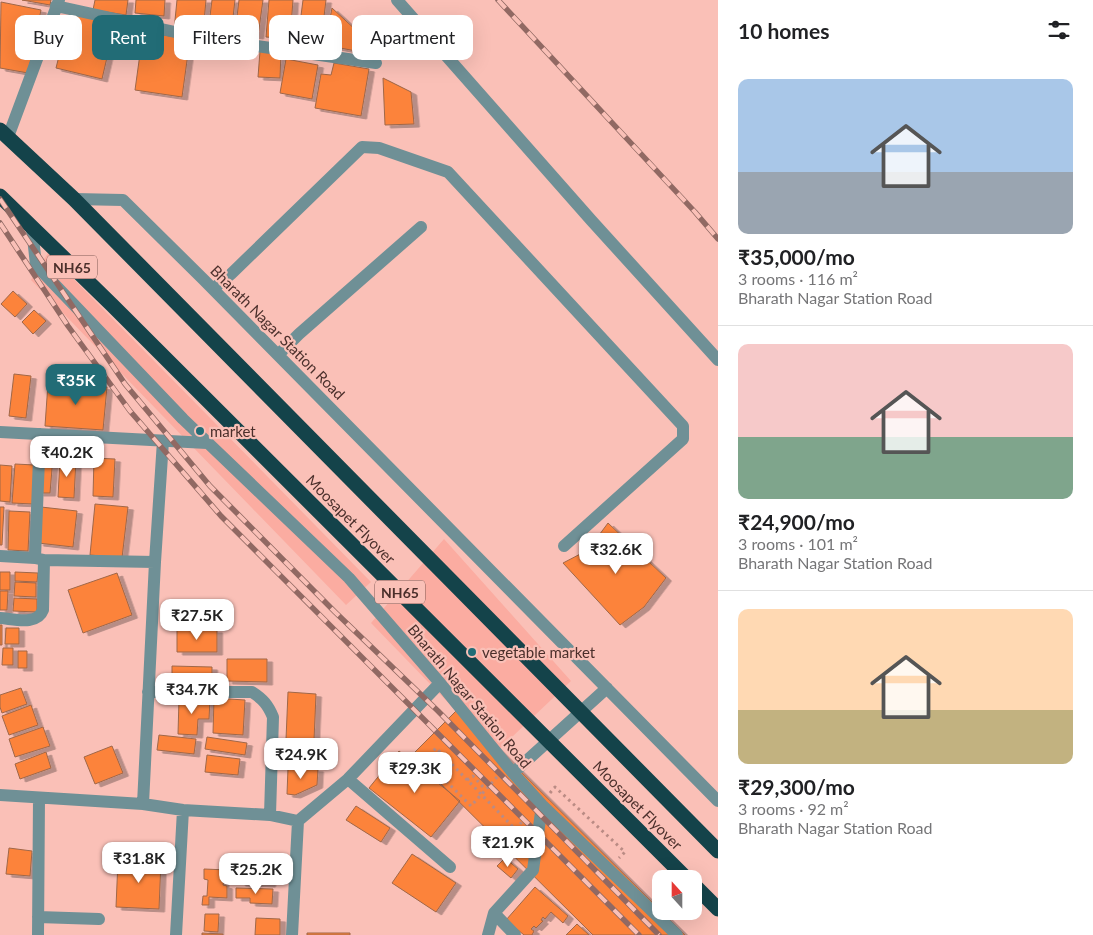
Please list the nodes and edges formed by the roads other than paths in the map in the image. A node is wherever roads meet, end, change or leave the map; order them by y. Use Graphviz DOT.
graph roads {
  1 [pos="397,0"];
  2 [pos="58,3"];
  3 [pos="376,62"];
  4 [pos="4,133"];
  5 [pos="0,196"];
  6 [pos="74,199"];
  7 [pos="421,227"];
  8 [pos="32,228"];
  9 [pos="213,289"];
  10 [pos="278,355"];
  11 [pos="718,360"];
  12 [pos="0,432"];
  13 [pos="40,434"];
  14 [pos="163,441"];
  15 [pos="207,443"];
  16 [pos="564,546"];
  17 [pos="0,556"];
  18 [pos="40,559"];
  19 [pos="155,562"];
  20 [pos="0,618"];
  21 [pos="440,683"];
  22 [pos="606,688"];
  23 [pos="148,692"];
  24 [pos="510,770"];
  25 [pos="348,779"];
  26 [pos="0,795"];
  27 [pos="716,796"];
  28 [pos="39,798"];
  29 [pos="143,804"];
  30 [pos="542,805"];
  31 [pos="182,810"];
  32 [pos="270,815"];
  33 [pos="298,821"];
  34 [pos="718,851"];
  35 [pos="450,867"];
  36 [pos="678,870"];
  37 [pos="702,893"];
  38 [pos="718,909"];
  39 [pos="494,913"];
  40 [pos="38,918"];
  41 [pos="98,919"];
  42 [pos="38,935"];
  43 [pos="176,935"];
  44 [pos="292,935"];
  45 [pos="488,935"];
  46 [pos="515,935"];
  47 [pos="677,935"];
  1 -- 11 [label="street"];
  2 -- 3 [label="street"];
  2 -- 4 [label="street"];
  4 -- 6 [label="highway, NH65"];
  5 -- 8 [label="highway, NH65"];
  6 -- 9 [label="street, Bharath Nagar Station Road"];
  6 -- 34 [label="highway, Moosapet Flyover / NH65"];
  7 -- 10 [label="street"];
  8 -- 15 [label="street, Bharath Nagar Station Road"];
  8 -- 36 [label="highway, Moosapet Flyover / NH65"];
  9 -- 10 [label="street, Bharath Nagar Station Road"];
  9 -- 16 [label="street"];
  10 -- 22 [label="street, Bharath Nagar Station Road"];
  12 -- 13 [label="street"];
  13 -- 14 [label="street"];
  13 -- 18 [label="street"];
  14 -- 15 [label="street"];
  14 -- 19 [label="street"];
  15 -- 21 [label="street, Bharath Nagar Station Road"];
  17 -- 18 [label="street"];
  18 -- 19 [label="street"];
  18 -- 20 [label="street"];
  19 -- 23 [label="street"];
  21 -- 24 [label="street, Bharath Nagar Station Road"];
  21 -- 25 [label="street"];
  22 -- 24 [label="street"];
  22 -- 27 [label="street, Bharath Nagar Station Road"];
  23 -- 29 [label="street"];
  23 -- 32 [label="street"];
  24 -- 30 [label="street, Bharath Nagar Station Road"];
  25 -- 33 [label="street"];
  25 -- 35 [label="street"];
  26 -- 28 [label="street"];
  28 -- 29 [label="street"];
  28 -- 40 [label="street"];
  29 -- 31 [label="street"];
  30 -- 39 [label="street"];
  30 -- 47 [label="street, Bharath Nagar Station Road"];
  31 -- 32 [label="street"];
  31 -- 43 [label="street"];
  32 -- 33 [label="street"];
  33 -- 44 [label="street"];
  37 -- 38 [label="highway"];
  39 -- 45 [label="street"];
  39 -- 46 [label="street"];
  40 -- 41 [label="street"];
  40 -- 42 [label="street"];
}
